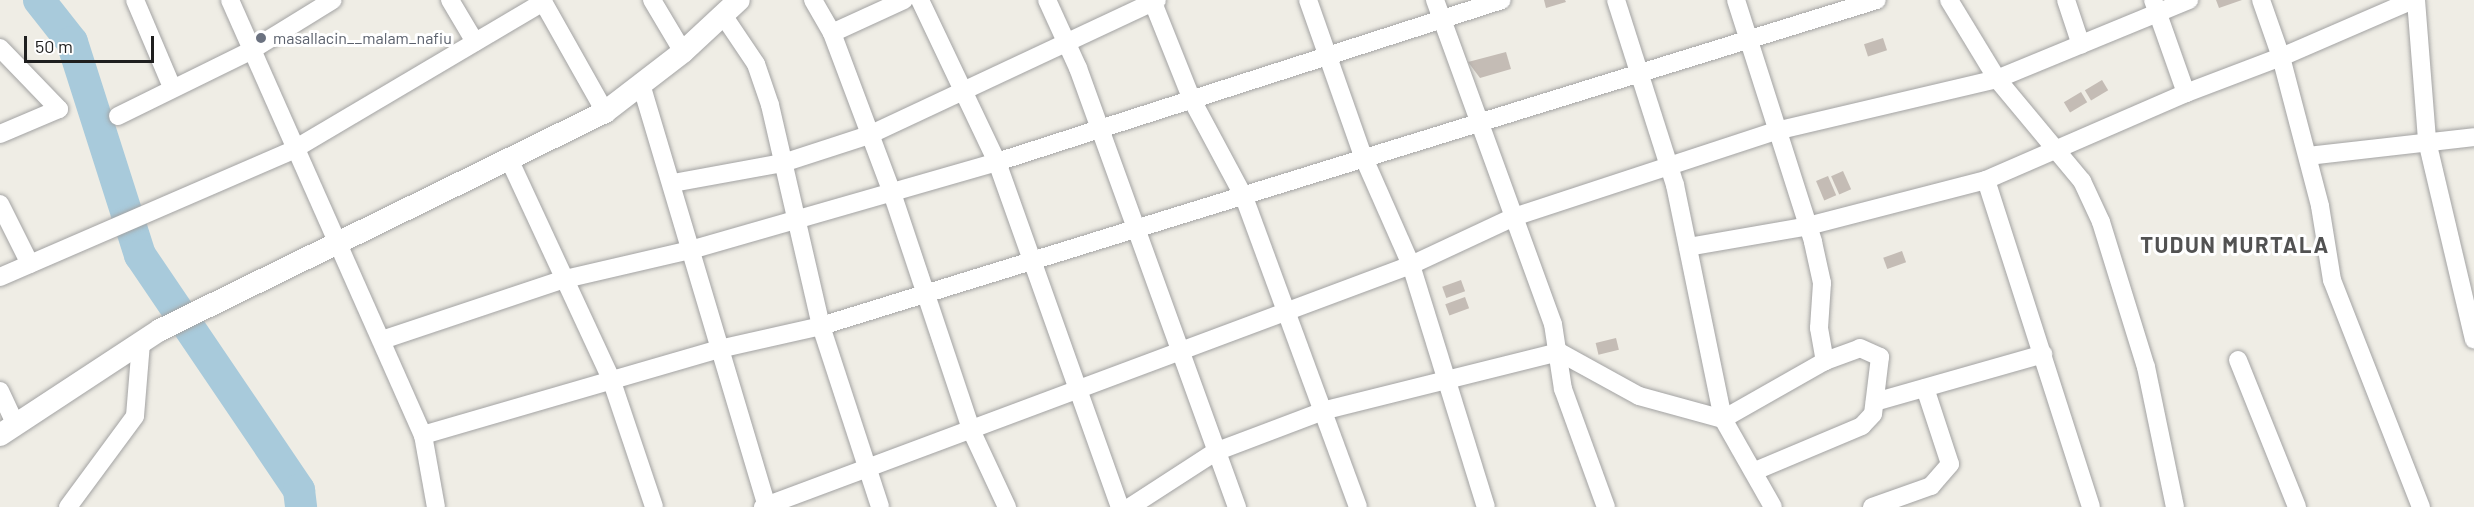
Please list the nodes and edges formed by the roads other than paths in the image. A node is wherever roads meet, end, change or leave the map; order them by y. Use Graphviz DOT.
graph roads {
  1 [pos="135,0"];
  2 [pos="230,0"];
  3 [pos="333,0"];
  4 [pos="450,0"];
  5 [pos="652,0"];
  6 [pos="813,0"];
  7 [pos="904,0"];
  8 [pos="920,0"];
  9 [pos="1047,0"];
  10 [pos="1308,0"];
  11 [pos="1435,0"];
  12 [pos="1503,0"];
  13 [pos="1616,0"];
  14 [pos="1736,0"];
  15 [pos="1877,0"];
  16 [pos="1949,0"];
  17 [pos="2066,0"];
  18 [pos="2189,0"];
  19 [pos="2261,0"];
  20 [pos="2415,0"];
  21 [pos="543,1"];
  22 [pos="1154,1"];
  23 [pos="2155,6"];
  24 [pos="731,8"];
  25 [pos="1442,21"];
  26 [pos="832,33"];
  27 [pos="1065,39"];
  28 [pos="1746,39"];
  29 [pos="475,42"];
  30 [pos="2082,45"];
  31 [pos="0,48"];
  32 [pos="250,51"];
  33 [pos="683,52"];
  34 [pos="2281,57"];
  35 [pos="1333,58"];
  36 [pos="1638,71"];
  37 [pos="1997,79"];
  38 [pos="641,84"];
  39 [pos="171,85"];
  40 [pos="962,89"];
  41 [pos="2186,93"];
  42 [pos="1192,100"];
  43 [pos="605,112"];
  44 [pos="118,116"];
  45 [pos="1480,124"];
  46 [pos="1099,126"];
  47 [pos="1776,131"];
  48 [pos="0,134"];
  49 [pos="869,135"];
  50 [pos="2474,137"];
  51 [pos="2427,141"];
  52 [pos="293,150"];
  53 [pos="2054,150"];
  54 [pos="1364,156"];
  55 [pos="2308,156"];
  56 [pos="509,159"];
  57 [pos="997,162"];
  58 [pos="1667,162"];
  59 [pos="783,163"];
  60 [pos="1986,180"];
  61 [pos="673,183"];
  62 [pos="892,193"];
  63 [pos="1244,197"];
  64 [pos="0,204"];
  65 [pos="1514,217"];
  66 [pos="795,219"];
  67 [pos="1133,226"];
  68 [pos="1804,227"];
  69 [pos="340,243"];
  70 [pos="1688,246"];
  71 [pos="694,249"];
  72 [pos="1030,257"];
  73 [pos="30,264"];
  74 [pos="1411,265"];
  75 [pos="0,278"];
  76 [pos="561,280"];
  77 [pos="924,293"];
  78 [pos="1285,309"];
  79 [pos="820,326"];
  80 [pos="382,340"];
  81 [pos="2474,340"];
  82 [pos="141,343"];
  83 [pos="719,349"];
  84 [pos="1177,352"];
  85 [pos="1559,352"];
  86 [pos="2043,354"];
  87 [pos="2238,360"];
  88 [pos="1825,361"];
  89 [pos="1449,378"];
  90 [pos="611,379"];
  91 [pos="1924,388"];
  92 [pos="0,391"];
  93 [pos="1078,392"];
  94 [pos="1875,402"];
  95 [pos="1326,410"];
  96 [pos="1723,419"];
  97 [pos="8,431"];
  98 [pos="972,432"];
  99 [pos="423,435"];
  100 [pos="1215,452"];
  101 [pos="868,471"];
  102 [pos="1755,471"];
  103 [pos="68,507"];
  104 [pos="436,507"];
  105 [pos="654,507"];
  106 [pos="765,507"];
  107 [pos="880,507"];
  108 [pos="1007,507"];
  109 [pos="1120,507"];
  110 [pos="1130,507"];
  111 [pos="1237,507"];
  112 [pos="1358,507"];
  113 [pos="1486,507"];
  114 [pos="1606,507"];
  115 [pos="1773,507"];
  116 [pos="1872,507"];
  117 [pos="2091,507"];
  118 [pos="2175,507"];
  119 [pos="2297,507"];
  120 [pos="2421,507"];
  1 -- 39 [label="street"];
  2 -- 32 [label="street"];
  3 -- 32 [label="street"];
  4 -- 29 [label="street"];
  5 -- 33 [label="street"];
  6 -- 26 [label="street"];
  7 -- 26 [label="street"];
  8 -- 40 [label="street"];
  9 -- 27 [label="street"];
  10 -- 35 [label="street"];
  11 -- 25 [label="street"];
  12 -- 25 [label="street"];
  13 -- 36 [label="street"];
  14 -- 28 [label="street"];
  15 -- 28 [label="street"];
  16 -- 37 [label="street"];
  17 -- 30 [label="street"];
  18 -- 23 [label="street"];
  19 -- 34 [label="street"];
  20 -- 34 [label="street"];
  20 -- 51 [label="street"];
  21 -- 29 [label="street"];
  21 -- 43 [label="street"];
  22 -- 27 [label="street"];
  22 -- 42 [label="street"];
  23 -- 30 [label="street"];
  23 -- 41 [label="street"];
  24 -- 33 [label="street"];
  24 -- 59 [label="street"];
  25 -- 35 [label="street"];
  25 -- 45 [label="street"];
  26 -- 49 [label="street"];
  27 -- 40 [label="street"];
  27 -- 46 [label="street"];
  28 -- 36 [label="street"];
  28 -- 47 [label="street"];
  29 -- 52 [label="street"];
  30 -- 37 [label="street"];
  31 -- 48 [label="street"];
  32 -- 39 [label="street"];
  32 -- 52 [label="street"];
  33 -- 38 [label="street"];
  34 -- 41 [label="street"];
  34 -- 55 [label="street"];
  35 -- 42 [label="street"];
  35 -- 54 [label="street"];
  36 -- 45 [label="street"];
  36 -- 58 [label="street"];
  37 -- 47 [label="street"];
  37 -- 53 [label="street"];
  38 -- 43 [label="street"];
  38 -- 61 [label="street"];
  39 -- 44 [label="street"];
  40 -- 49 [label="street"];
  40 -- 57 [label="street"];
  41 -- 53 [label="street"];
  42 -- 46 [label="street"];
  42 -- 63 [label="street"];
  43 -- 56 [label="street"];
  45 -- 54 [label="street"];
  45 -- 65 [label="street"];
  46 -- 57 [label="street"];
  46 -- 67 [label="street"];
  47 -- 58 [label="street"];
  47 -- 68 [label="street"];
  49 -- 59 [label="street"];
  49 -- 62 [label="street"];
  50 -- 51 [label="street"];
  51 -- 55 [label="street"];
  51 -- 81 [label="street"];
  52 -- 69 [label="street"];
  52 -- 73 [label="street"];
  53 -- 60 [label="street"];
  53 -- 118 [label="street"];
  54 -- 63 [label="street"];
  54 -- 74 [label="street"];
  55 -- 120 [label="street"];
  56 -- 69 [label="street"];
  56 -- 76 [label="street"];
  57 -- 62 [label="street"];
  57 -- 72 [label="street"];
  58 -- 65 [label="street"];
  58 -- 70 [label="street"];
  59 -- 61 [label="street"];
  59 -- 66 [label="street"];
  60 -- 68 [label="street"];
  60 -- 86 [label="street"];
  61 -- 71 [label="street"];
  62 -- 66 [label="street"];
  62 -- 77 [label="street"];
  63 -- 67 [label="street"];
  63 -- 78 [label="street"];
  64 -- 73 [label="street"];
  65 -- 74 [label="street"];
  65 -- 85 [label="street"];
  66 -- 71 [label="street"];
  66 -- 79 [label="street"];
  67 -- 72 [label="street"];
  67 -- 84 [label="street"];
  68 -- 70 [label="street"];
  68 -- 88 [label="street"];
  69 -- 80 [label="street"];
  69 -- 82 [label="street"];
  70 -- 96 [label="street"];
  71 -- 76 [label="street"];
  71 -- 83 [label="street"];
  72 -- 77 [label="street"];
  72 -- 93 [label="street"];
  73 -- 75 [label="street"];
  74 -- 78 [label="street"];
  74 -- 89 [label="street"];
  76 -- 80 [label="street"];
  76 -- 90 [label="street"];
  77 -- 79 [label="street"];
  77 -- 98 [label="street"];
  78 -- 84 [label="street"];
  78 -- 95 [label="street"];
  79 -- 83 [label="street"];
  79 -- 101 [label="street"];
  80 -- 99 [label="street"];
  82 -- 97 [label="street"];
  82 -- 103 [label="street"];
  83 -- 90 [label="street"];
  83 -- 106 [label="street"];
  84 -- 93 [label="street"];
  84 -- 100 [label="street"];
  85 -- 89 [label="street"];
  85 -- 96 [label="street"];
  85 -- 114 [label="street"];
  86 -- 91 [label="street"];
  86 -- 117 [label="street"];
  87 -- 119 [label="street"];
  88 -- 94 [label="street"];
  88 -- 96 [label="street"];
  89 -- 95 [label="street"];
  89 -- 113 [label="street"];
  90 -- 99 [label="street"];
  90 -- 105 [label="street"];
  91 -- 94 [label="street"];
  91 -- 116 [label="street"];
  92 -- 97 [label="street"];
  93 -- 98 [label="street"];
  93 -- 109 [label="street"];
  94 -- 102 [label="street"];
  95 -- 100 [label="street"];
  95 -- 112 [label="street"];
  96 -- 102 [label="street"];
  98 -- 101 [label="street"];
  98 -- 108 [label="street"];
  99 -- 104 [label="street"];
  100 -- 110 [label="street"];
  100 -- 111 [label="street"];
  101 -- 106 [label="street"];
  101 -- 107 [label="street"];
  102 -- 115 [label="street"];
}
